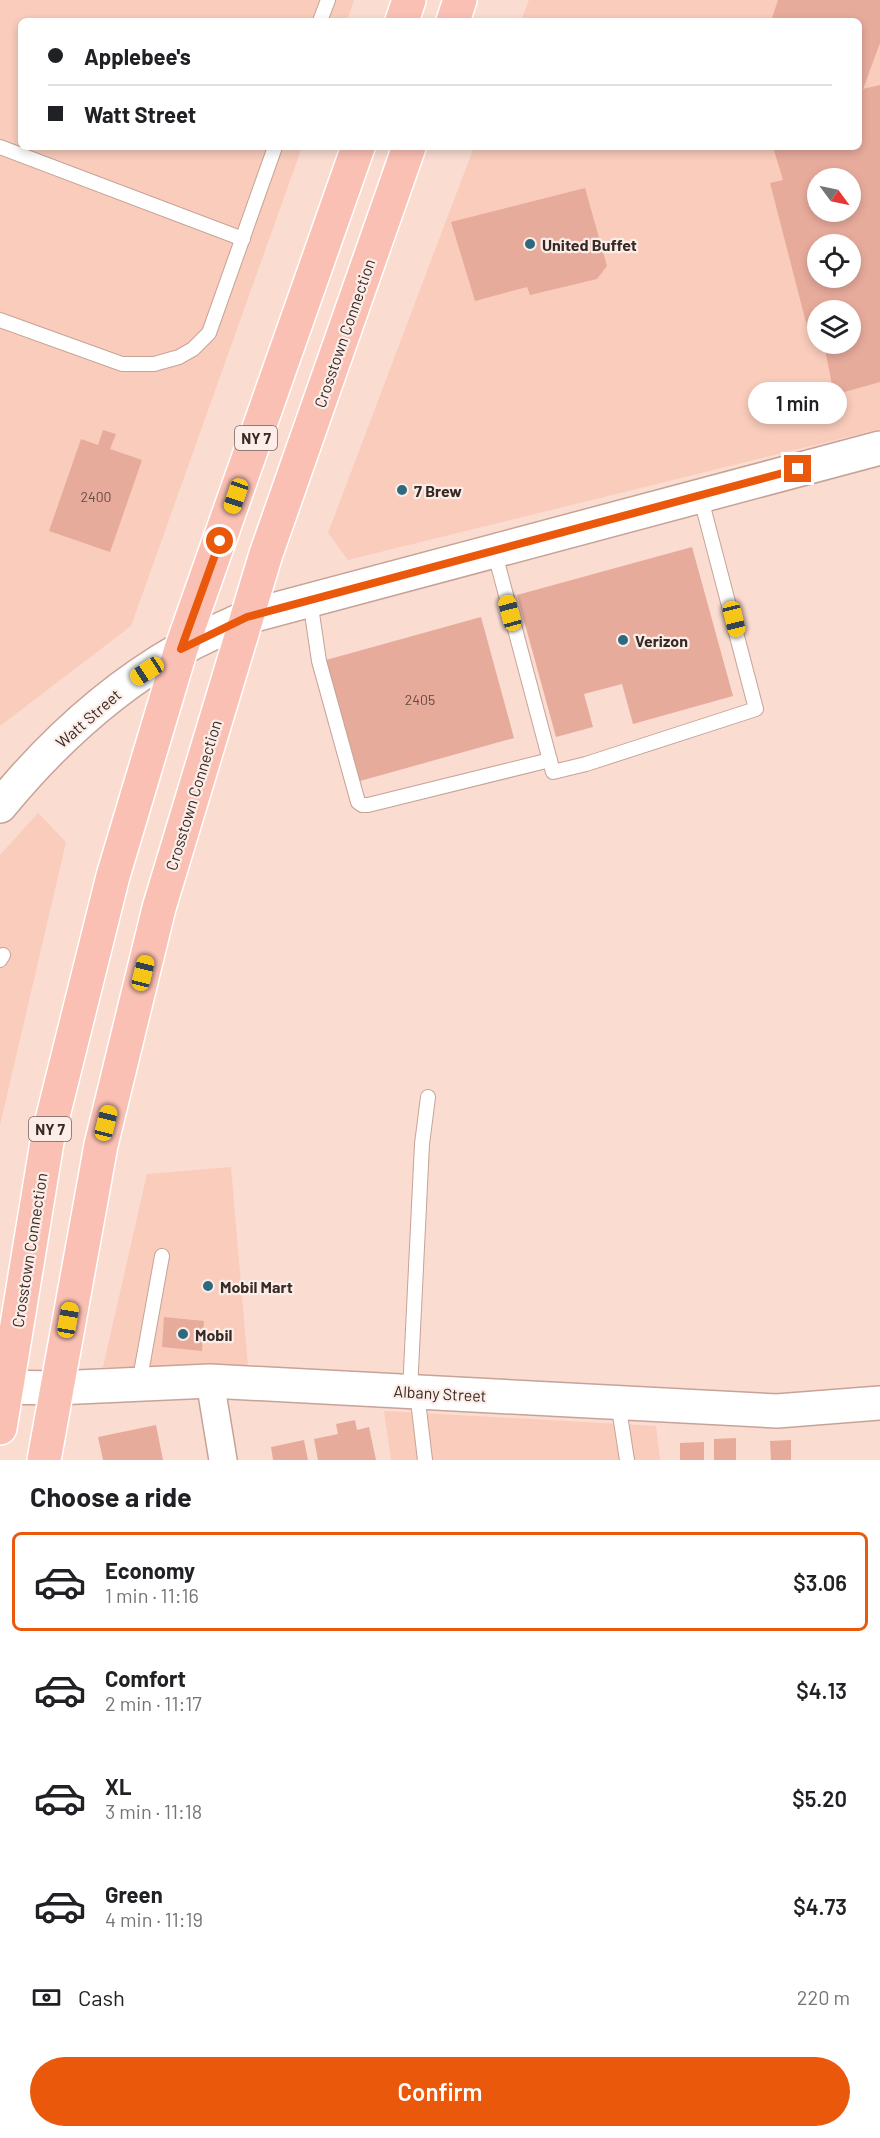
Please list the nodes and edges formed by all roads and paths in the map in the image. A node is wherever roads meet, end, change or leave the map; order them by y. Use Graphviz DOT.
graph roads {
  1 [pos="328,0"];
  2 [pos="409,0"];
  3 [pos="460,0"];
  4 [pos="321,18"];
  5 [pos="403,18"];
  6 [pos="454,18"];
  7 [pos="0,147"];
  8 [pos="274,150"];
  9 [pos="357,150"];
  10 [pos="408,150"];
  11 [pos="243,239"];
  12 [pos="0,320"];
  13 [pos="880,448"];
  14 [pos="700,495"];
  15 [pos="494,550"];
  16 [pos="310,600"];
  17 [pos="247,617"];
  18 [pos="181,649"];
  19 [pos="64,735"];
  20 [pos="549,760"];
  21 [pos="0,769"];
  22 [pos="0,806"];
  23 [pos="428,1097"];
  24 [pos="162,1256"];
  25 [pos="210,1381"];
  26 [pos="139,1384"];
  27 [pos="3,1387"];
  28 [pos="56,1388"];
  29 [pos="414,1392"];
  30 [pos="618,1402"];
  31 [pos="880,1403"];
  32 [pos="0,1428"];
  33 [pos="44,1460"];
  34 [pos="223,1460"];
  35 [pos="425,1460"];
  36 [pos="627,1460"];
  1 -- 4 [label="lane"];
  2 -- 5 [label="highway"];
  3 -- 6 [label="highway"];
  7 -- 11 [label="lane"];
  8 -- 11 [label="lane"];
  9 -- 18 [label="highway, Crosstown Connection / NY 7"];
  10 -- 17 [label="highway, Crosstown Connection / NY 7"];
  11 -- 12 [label="lane"];
  13 -- 14 [label="street, Watt Street"];
  14 -- 15 [label="street, Watt Street"];
  14 -- 20 [label="lane"];
  15 -- 16 [label="street, Watt Street"];
  15 -- 20 [label="lane"];
  16 -- 17 [label="street, Watt Street"];
  16 -- 20 [label="lane"];
  17 -- 18 [label="street, Watt Street"];
  17 -- 28 [label="highway, Crosstown Connection / NY 7"];
  18 -- 19 [label="street, Watt Street"];
  18 -- 27 [label="highway, Crosstown Connection / NY 7"];
  19 -- 21 [label="street"];
  19 -- 22 [label="street, Watt Street"];
  23 -- 29 [label="lane"];
  24 -- 26 [label="lane"];
  25 -- 26 [label="street, Albany Street"];
  25 -- 29 [label="street, Albany Street"];
  25 -- 34 [label="street"];
  26 -- 28 [label="street, Albany Street"];
  27 -- 28 [label="street, Albany Street"];
  27 -- 32 [label="highway, Crosstown Connection / NY 7"];
  28 -- 33 [label="highway, Crosstown Connection / NY 7"];
  29 -- 30 [label="street, Albany Street"];
  29 -- 35 [label="lane"];
  30 -- 31 [label="street, Albany Street"];
  30 -- 36 [label="lane"];
}
